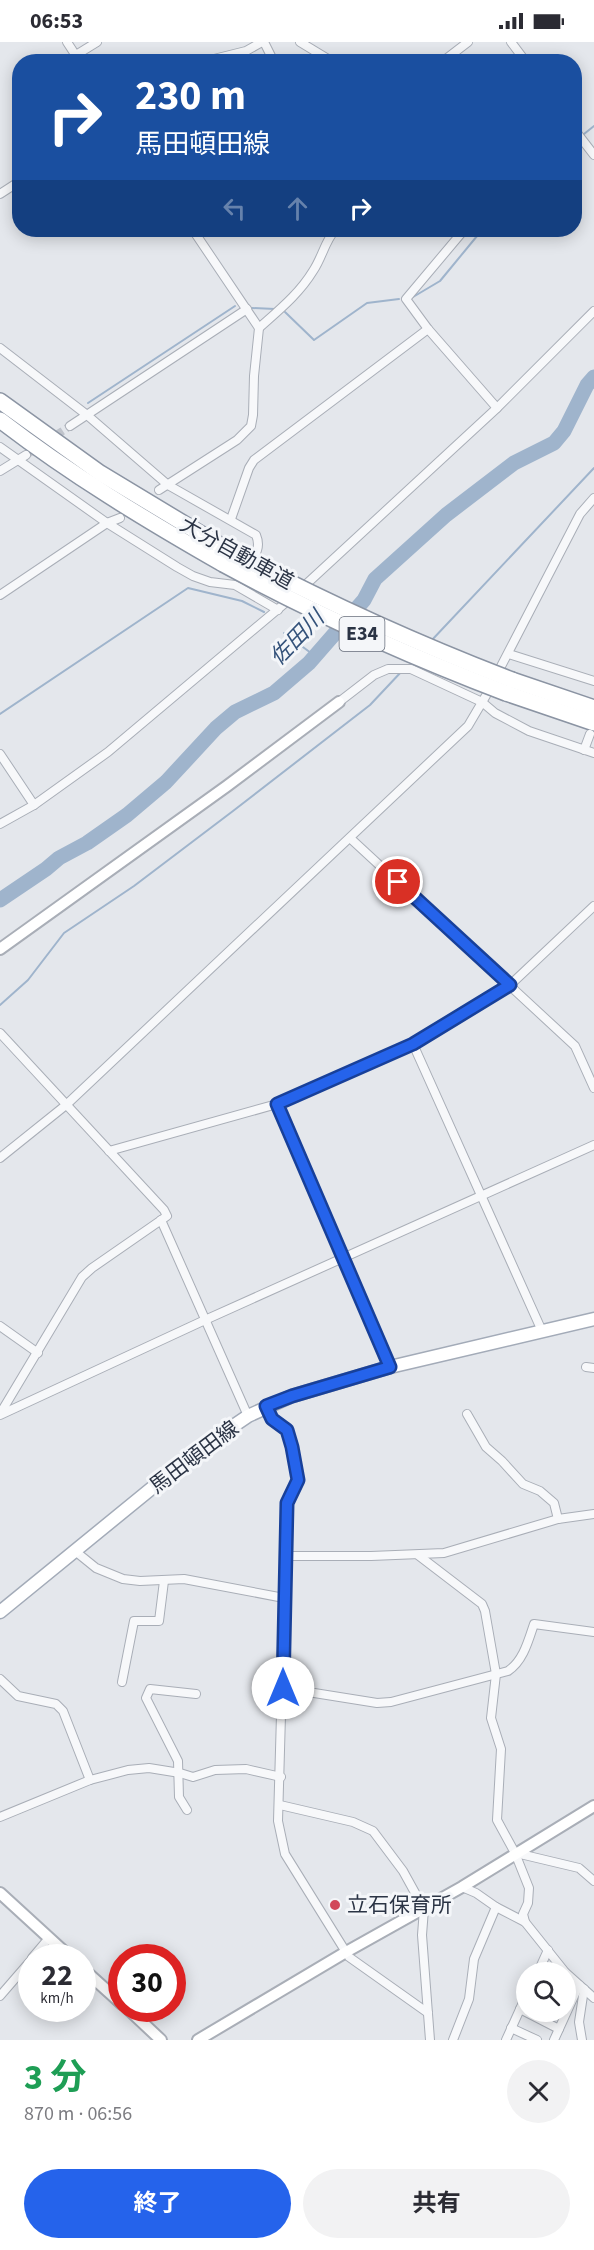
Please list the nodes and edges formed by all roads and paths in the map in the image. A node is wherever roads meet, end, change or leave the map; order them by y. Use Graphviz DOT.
graph roads {
  1 [pos="97,42"];
  2 [pos="263,42"];
  3 [pos="300,42"];
  4 [pos="468,42"];
  5 [pos="83,54"];
  6 [pos="234,54"];
  7 [pos="315,54"];
  8 [pos="452,54"];
  9 [pos="582,140"];
  10 [pos="594,155"];
  11 [pos="198,237"];
  12 [pos="328,237"];
  13 [pos="458,237"];
  14 [pos="247,309"];
  15 [pos="594,311"];
  16 [pos="259,328"];
  17 [pos="428,329"];
  18 [pos="0,348"];
  19 [pos="0,401"];
  20 [pos="496,408"];
  21 [pos="87,415"];
  22 [pos="0,420"];
  23 [pos="70,426"];
  24 [pos="0,447"];
  25 [pos="26,455"];
  26 [pos="16,460"];
  27 [pos="0,471"];
  28 [pos="168,485"];
  29 [pos="159,490"];
  30 [pos="594,498"];
  31 [pos="120,518"];
  32 [pos="231,519"];
  33 [pos="107,523"];
  34 [pos="227,558"];
  35 [pos="235,585"];
  36 [pos="0,595"];
  37 [pos="278,610"];
  38 [pos="509,654"];
  39 [pos="594,681"];
  40 [pos="509,687"];
  41 [pos="339,702"];
  42 [pos="482,702"];
  43 [pos="594,708"];
  44 [pos="592,729"];
  45 [pos="584,750"];
  46 [pos="594,753"];
  47 [pos="0,754"];
  48 [pos="34,805"];
  49 [pos="0,824"];
  50 [pos="350,838"];
  51 [pos="594,906"];
  52 [pos="0,949"];
  53 [pos="510,985"];
  54 [pos="0,1034"];
  55 [pos="413,1044"];
  56 [pos="594,1088"];
  57 [pos="277,1104"];
  58 [pos="66,1105"];
  59 [pos="594,1145"];
  60 [pos="109,1151"];
  61 [pos="0,1158"];
  62 [pos="482,1196"];
  63 [pos="160,1220"];
  64 [pos="344,1257"];
  65 [pos="594,1319"];
  66 [pos="205,1320"];
  67 [pos="0,1326"];
  68 [pos="542,1331"];
  69 [pos="38,1353"];
  70 [pos="390,1367"];
  71 [pos="266,1406"];
  72 [pos="467,1414"];
  73 [pos="0,1415"];
  74 [pos="248,1416"];
  75 [pos="594,1514"];
  76 [pos="558,1519"];
  77 [pos="75,1551"];
  78 [pos="418,1555"];
  79 [pos="286,1556"];
  80 [pos="164,1581"];
  81 [pos="284,1598"];
  82 [pos="0,1612"];
  83 [pos="594,1632"];
  84 [pos="496,1674"];
  85 [pos="0,1679"];
  86 [pos="122,1682"];
  87 [pos="283,1688"];
  88 [pos="196,1694"];
  89 [pos="180,1773"];
  90 [pos="281,1777"];
  91 [pos="90,1780"];
  92 [pos="280,1805"];
  93 [pos="594,1806"];
  94 [pos="187,1810"];
  95 [pos="0,1817"];
  96 [pos="515,1853"];
  97 [pos="594,1881"];
  98 [pos="462,1887"];
  99 [pos="0,1893"];
  100 [pos="496,1907"];
  101 [pos="424,1909"];
  102 [pos="525,1922"];
  103 [pos="49,1938"];
  104 [pos="44,1944"];
  105 [pos="56,1944"];
  106 [pos="548,1950"];
  107 [pos="346,1952"];
  108 [pos="542,1962"];
  109 [pos="557,1962"];
  110 [pos="18,1975"];
  111 [pos="96,1981"];
  112 [pos="576,1983"];
  113 [pos="581,1987"];
  114 [pos="108,1991"];
  115 [pos="576,1995"];
  116 [pos="0,1996"];
  117 [pos="594,1998"];
  118 [pos="428,2013"];
  119 [pos="576,2015"];
  120 [pos="580,2017"];
  121 [pos="516,2018"];
  122 [pos="142,2022"];
  123 [pos="547,2022"];
  124 [pos="561,2022"];
  125 [pos="512,2028"];
  126 [pos="559,2028"];
  127 [pos="161,2040"];
  128 [pos="198,2040"];
  129 [pos="430,2040"];
  130 [pos="453,2040"];
  131 [pos="506,2040"];
  132 [pos="537,2040"];
  133 [pos="554,2040"];
  134 [pos="582,2040"];
  1 -- 5 [label="street"];
  2 -- 6 [label="street"];
  3 -- 7 [label="street"];
  4 -- 8 [label="street"];
  9 -- 10 [label="street"];
  11 -- 14 [label="street"];
  12 -- 16 [label="street"];
  13 -- 17 [label="street"];
  14 -- 16 [label="street"];
  14 -- 21 [label="street"];
  15 -- 20 [label="street"];
  16 -- 28 [label="street"];
  17 -- 20 [label="street"];
  17 -- 32 [label="street"];
  18 -- 21 [label="street"];
  19 -- 34 [label="highway, 大分自動車道 / E34"];
  20 -- 37 [label="street"];
  21 -- 23 [label="street"];
  21 -- 28 [label="street"];
  22 -- 34 [label="highway, 大分自動車道 / E34"];
  24 -- 26 [label="street"];
  25 -- 26 [label="street"];
  26 -- 27 [label="street"];
  26 -- 33 [label="street"];
  28 -- 29 [label="street"];
  28 -- 32 [label="street"];
  30 -- 38 [label="street"];
  31 -- 33 [label="street"];
  32 -- 35 [label="street"];
  33 -- 35 [label="street"];
  33 -- 36 [label="street"];
  34 -- 40 [label="highway, 大分自動車道 / E34, bridge"];
  35 -- 37 [label="street"];
  37 -- 48 [label="street"];
  38 -- 39 [label="street"];
  38 -- 42 [label="street"];
  40 -- 43 [label="highway, 大分自動車道 / E34"];
  40 -- 44 [label="highway, 大分自動車道 / E34"];
  41 -- 42 [label="street"];
  41 -- 52 [label="street"];
  42 -- 45 [label="street"];
  42 -- 50 [label="street"];
  44 -- 45 [label="street"];
  45 -- 46 [label="street"];
  47 -- 48 [label="street"];
  48 -- 49 [label="street"];
  50 -- 53 [label="street"];
  50 -- 58 [label="street"];
  51 -- 53 [label="street"];
  53 -- 55 [label="street"];
  53 -- 56 [label="street"];
  54 -- 58 [label="street"];
  55 -- 57 [label="street"];
  55 -- 62 [label="street"];
  57 -- 60 [label="street"];
  57 -- 64 [label="street"];
  58 -- 60 [label="street"];
  58 -- 61 [label="street"];
  59 -- 62 [label="street"];
  60 -- 63 [label="street"];
  62 -- 64 [label="street"];
  62 -- 68 [label="street"];
  63 -- 66 [label="street"];
  63 -- 69 [label="street"];
  64 -- 66 [label="street"];
  64 -- 70 [label="street"];
  65 -- 68 [label="main road, 馬田頓田線"];
  66 -- 73 [label="street"];
  66 -- 74 [label="street"];
  67 -- 69 [label="street"];
  68 -- 70 [label="main road, 馬田頓田線"];
  69 -- 73 [label="street"];
  70 -- 71 [label="main road, 馬田頓田線"];
  71 -- 74 [label="main road, 馬田頓田線"];
  71 -- 79 [label="street"];
  72 -- 76 [label="street"];
  74 -- 77 [label="main road, 馬田頓田線"];
  75 -- 76 [label="street"];
  76 -- 78 [label="street"];
  77 -- 80 [label="street"];
  77 -- 82 [label="main road, 馬田頓田線"];
  78 -- 79 [label="street"];
  78 -- 84 [label="street"];
  79 -- 81 [label="street"];
  80 -- 81 [label="street"];
  80 -- 86 [label="street"];
  81 -- 87 [label="street"];
  83 -- 84 [label="street"];
  84 -- 87 [label="street"];
  84 -- 96 [label="street"];
  85 -- 91 [label="street"];
  87 -- 90 [label="street"];
  88 -- 89 [label="street"];
  89 -- 90 [label="street"];
  89 -- 91 [label="street"];
  89 -- 94 [label="street"];
  90 -- 92 [label="street"];
  91 -- 95 [label="street"];
  92 -- 101 [label="street"];
  92 -- 107 [label="street"];
  93 -- 96 [label="street"];
  96 -- 97 [label="street"];
  96 -- 98 [label="street"];
  96 -- 102 [label="street"];
  98 -- 100 [label="street"];
  98 -- 101 [label="street"];
  99 -- 103 [label="street"];
  100 -- 102 [label="street"];
  100 -- 130 [label="street"];
  101 -- 107 [label="street"];
  101 -- 118 [label="street"];
  102 -- 106 [label="street"];
  103 -- 104 [label="street"];
  103 -- 105 [label="street"];
  106 -- 108 [label="street"];
  106 -- 109 [label="street"];
  107 -- 118 [label="street"];
  107 -- 128 [label="street"];
  110 -- 116 [label="street"];
  111 -- 114 [label="street"];
  112 -- 113 [label="street"];
  113 -- 115 [label="street"];
  113 -- 117 [label="street"];
  113 -- 120 [label="street"];
  118 -- 129 [label="street"];
  119 -- 120 [label="street"];
  120 -- 134 [label="street"];
  121 -- 125 [label="street"];
  122 -- 127 [label="street"];
  123 -- 126 [label="street"];
  124 -- 126 [label="street"];
  125 -- 131 [label="street"];
  125 -- 132 [label="street"];
  126 -- 133 [label="street"];
}
